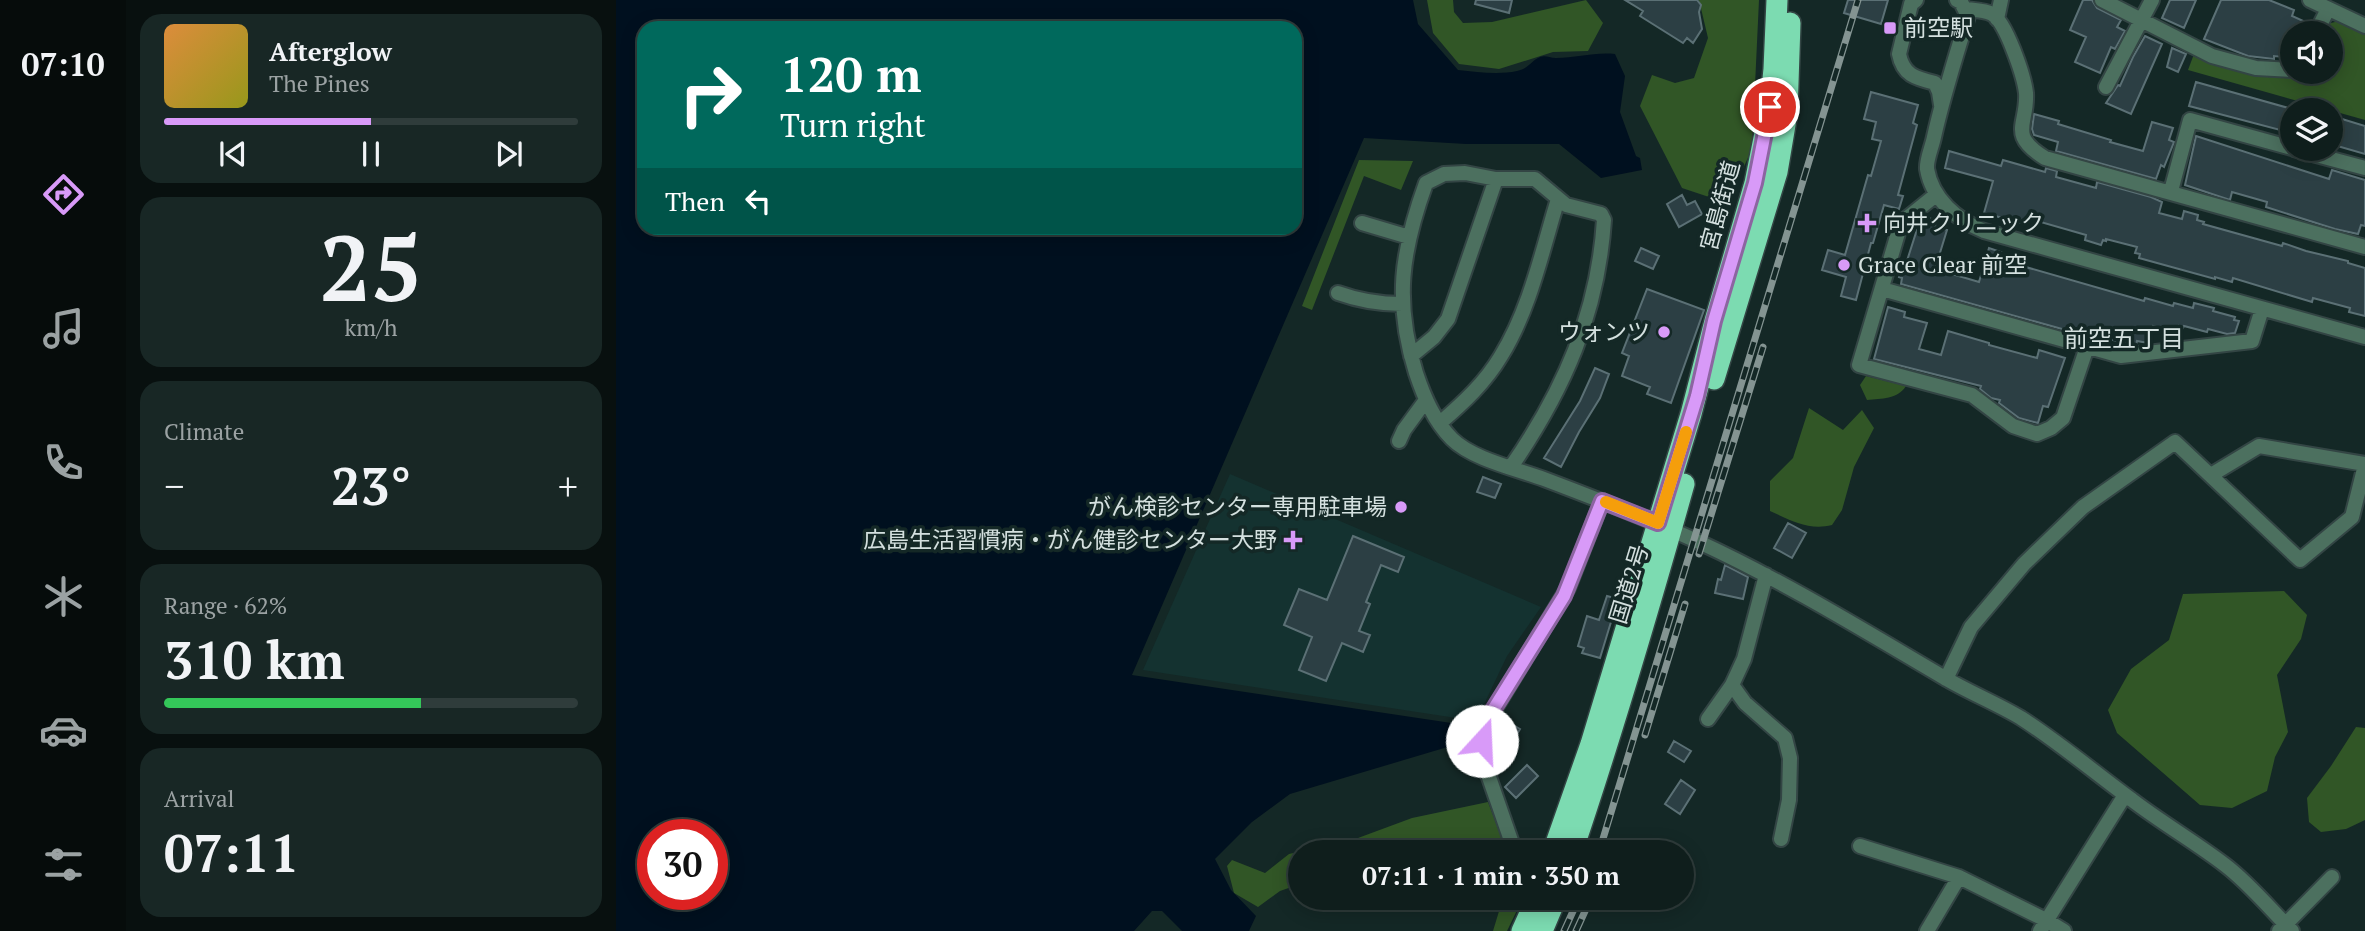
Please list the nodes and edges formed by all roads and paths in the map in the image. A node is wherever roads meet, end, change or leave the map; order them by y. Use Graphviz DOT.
graph roads {
  1 [pos="1777,0"];
  2 [pos="1789,0"];
  3 [pos="1916,0"];
  4 [pos="2001,0"];
  5 [pos="2102,0"];
  6 [pos="2152,0"];
  7 [pos="2310,0"];
  8 [pos="1961,4"];
  9 [pos="2328,9"];
  10 [pos="1997,19"];
  11 [pos="2140,20"];
  12 [pos="2322,21"];
  13 [pos="2365,26"];
  14 [pos="1953,66"];
  15 [pos="2280,69"];
  16 [pos="1935,83"];
  17 [pos="2106,87"];
  18 [pos="1941,107"];
  19 [pos="2280,145"];
  20 [pos="2338,161"];
  21 [pos="2365,168"];
  22 [pos="1496,179"];
  23 [pos="2171,191"];
  24 [pos="1937,194"];
  25 [pos="1558,199"];
  26 [pos="1362,223"];
  27 [pos="1409,237"];
  28 [pos="2365,247"];
  29 [pos="1881,289"];
  30 [pos="1338,293"];
  31 [pos="1402,304"];
  32 [pos="2262,309"];
  33 [pos="2365,337"];
  34 [pos="1710,340"];
  35 [pos="2087,347"];
  36 [pos="1411,356"];
  37 [pos="1426,400"];
  38 [pos="1443,428"];
  39 [pos="1399,441"];
  40 [pos="2365,465"];
  41 [pos="1511,467"];
  42 [pos="2211,475"];
  43 [pos="1602,501"];
  44 [pos="1665,526"];
  45 [pos="1766,575"];
  46 [pos="1946,678"];
  47 [pos="1732,685"];
  48 [pos="1709,719"];
  49 [pos="2125,795"];
  50 [pos="1782,839"];
  51 [pos="1511,840"];
  52 [pos="1557,840"];
  53 [pos="1576,840"];
  54 [pos="1860,846"];
  55 [pos="1959,877"];
  56 [pos="2332,877"];
  57 [pos="1532,910"];
  58 [pos="1551,910"];
  59 [pos="2043,925"];
  60 [pos="2285,929"];
  61 [pos="1522,931"];
  62 [pos="1542,931"];
  63 [pos="1927,931"];
  64 [pos="2064,931"];
  1 -- 34 [label="highway, 宮島街道"];
  2 -- 44 [label="highway, 国道2号"];
  3 -- 16 [label="street"];
  4 -- 10 [label="street"];
  5 -- 11 [label="street"];
  6 -- 11 [label="street"];
  7 -- 9 [label="street"];
  8 -- 10 [label="street"];
  8 -- 14 [label="street"];
  9 -- 12 [label="street"];
  9 -- 13 [label="street"];
  10 -- 23 [label="street"];
  11 -- 15 [label="street"];
  11 -- 17 [label="street"];
  14 -- 16 [label="street"];
  14 -- 18 [label="street"];
  16 -- 18 [label="street"];
  18 -- 24 [label="street"];
  19 -- 23 [label="street"];
  20 -- 21 [label="street"];
  22 -- 25 [label="street"];
  22 -- 27 [label="street"];
  22 -- 36 [label="street"];
  23 -- 28 [label="street"];
  24 -- 29 [label="street"];
  24 -- 32 [label="street"];
  25 -- 38 [label="street"];
  25 -- 41 [label="street"];
  26 -- 27 [label="street"];
  27 -- 31 [label="street"];
  29 -- 35 [label="street"];
  29 -- 35 [label="street"];
  30 -- 31 [label="street"];
  31 -- 36 [label="street"];
  32 -- 33 [label="street"];
  32 -- 35 [label="street"];
  34 -- 44 [label="highway, 国道2号"];
  36 -- 37 [label="street"];
  37 -- 38 [label="street"];
  37 -- 39 [label="street"];
  38 -- 41 [label="street"];
  40 -- 42 [label="street"];
  40 -- 42 [label="street"];
  41 -- 43 [label="street"];
  42 -- 46 [label="street"];
  43 -- 44 [label="street"];
  43 -- 51 [label="street"];
  44 -- 45 [label="street"];
  44 -- 52 [label="highway, 国道2号"];
  44 -- 53 [label="highway, 国道2号"];
  45 -- 46 [label="street"];
  45 -- 47 [label="street"];
  46 -- 49 [label="street"];
  47 -- 48 [label="street"];
  47 -- 50 [label="street"];
  49 -- 59 [label="street"];
  49 -- 60 [label="street"];
  54 -- 55 [label="street"];
  55 -- 59 [label="street"];
  55 -- 63 [label="street"];
  56 -- 60 [label="street"];
  57 -- 61 [label="highway"];
  58 -- 62 [label="highway"];
  59 -- 64 [label="street"];
}
